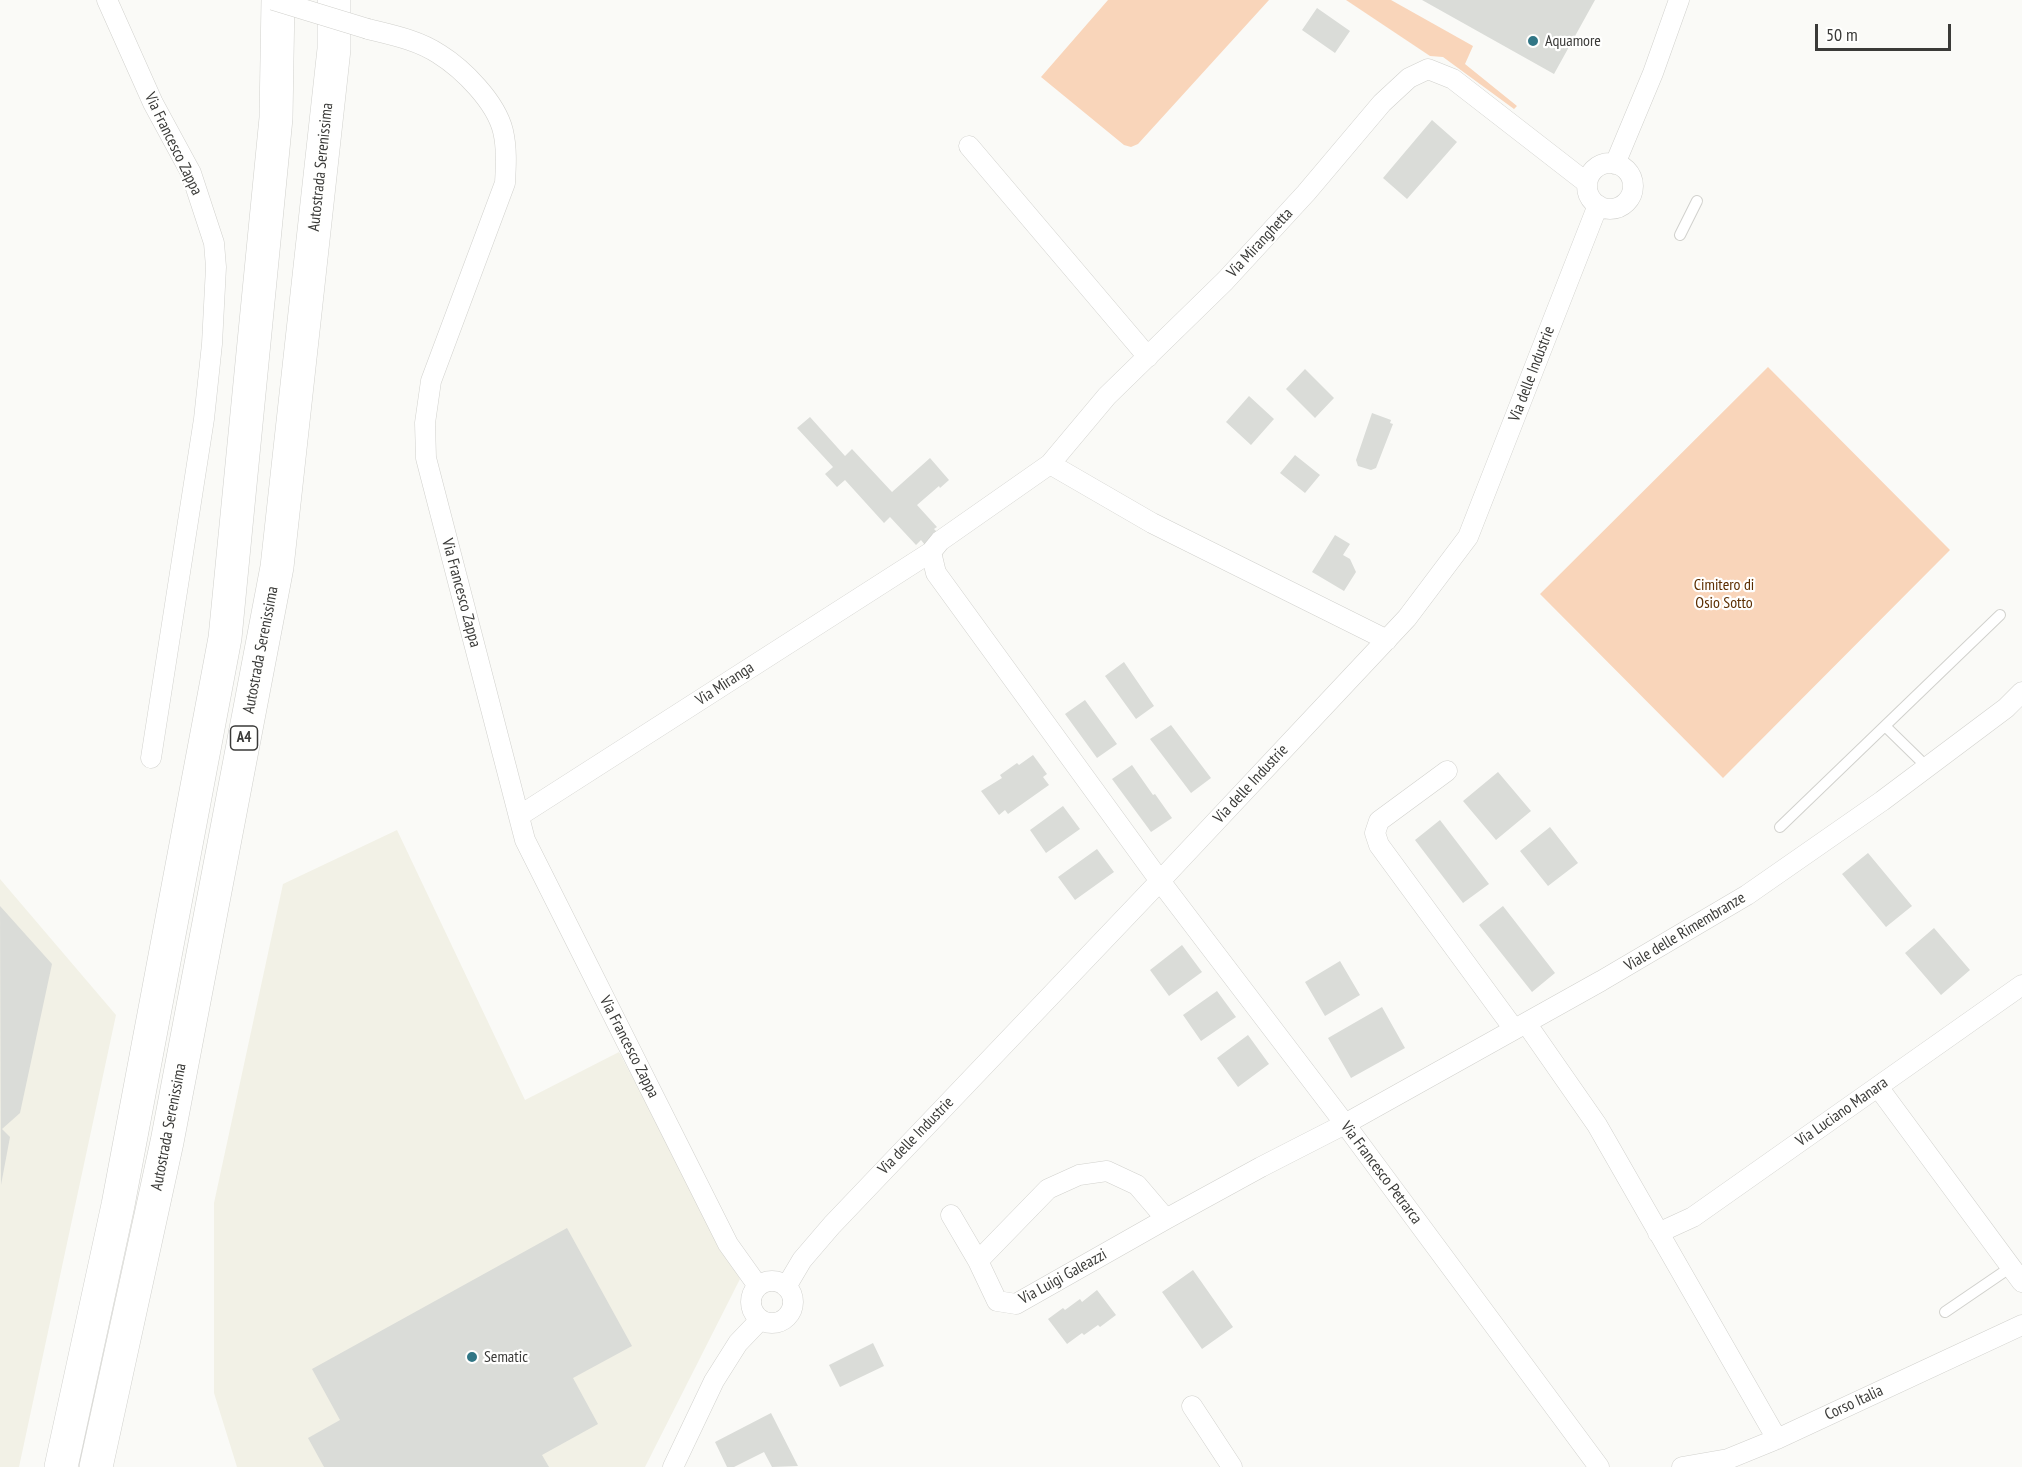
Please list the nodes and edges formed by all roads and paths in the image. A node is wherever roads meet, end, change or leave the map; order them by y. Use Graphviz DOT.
graph roads {
  1 [pos="107,0"];
  2 [pos="273,0"];
  3 [pos="278,0"];
  4 [pos="334,0"];
  5 [pos="1679,0"];
  6 [pos="969,146"];
  7 [pos="1615,164"];
  8 [pos="1587,183"];
  9 [pos="1697,201"];
  10 [pos="1598,205"];
  11 [pos="1680,235"];
  12 [pos="1148,357"];
  13 [pos="1050,464"];
  14 [pos="935,547"];
  15 [pos="2000,615"];
  16 [pos="1387,639"];
  17 [pos="2022,692"];
  18 [pos="2014,706"];
  19 [pos="1885,726"];
  20 [pos="151,758"];
  21 [pos="1927,767"];
  22 [pos="1447,771"];
  23 [pos="519,816"];
  24 [pos="1780,827"];
  25 [pos="1160,881"];
  26 [pos="2022,985"];
  27 [pos="1520,1026"];
  28 [pos="1878,1087"];
  29 [pos="1345,1124"];
  30 [pos="951,1215"];
  31 [pos="1166,1219"];
  32 [pos="1658,1233"];
  33 [pos="978,1261"];
  34 [pos="2016,1275"];
  35 [pos="758,1286"];
  36 [pos="786,1287"];
  37 [pos="1945,1312"];
  38 [pos="760,1320"];
  39 [pos="2022,1325"];
  40 [pos="1192,1406"];
  41 [pos="1776,1438"];
  42 [pos="678,1464"];
  43 [pos="61,1467"];
  44 [pos="96,1467"];
  45 [pos="1232,1467"];
  46 [pos="1599,1467"];
  47 [pos="1682,1467"];
  1 -- 20 [label="street, Via Francesco Zappa"];
  2 -- 23 [label="street, Via Francesco Zappa, bridge"];
  3 -- 43 [label="highway, A4"];
  4 -- 44 [label="highway, Autostrada Serenissima / A4"];
  5 -- 7 [label="street"];
  6 -- 12 [label="street"];
  7 -- 8 [label="street"];
  7 -- 10 [label="street"];
  8 -- 10 [label="street"];
  8 -- 12 [label="street, Via Miranghetta"];
  9 -- 11 [label="lane"];
  10 -- 16 [label="street, Via delle Industrie"];
  12 -- 13 [label="street, Via Miranghetta"];
  13 -- 14 [label="street, Via Miranghetta"];
  13 -- 16 [label="street"];
  14 -- 23 [label="street, Via Miranga"];
  14 -- 25 [label="street"];
  15 -- 19 [label="lane"];
  16 -- 25 [label="street, Via delle Industrie"];
  17 -- 18 [label="street, Viale delle Rimembranze"];
  18 -- 21 [label="street, Viale delle Rimembranze"];
  19 -- 21 [label="lane"];
  19 -- 24 [label="lane"];
  21 -- 27 [label="street, Viale delle Rimembranze"];
  22 -- 27 [label="street"];
  23 -- 35 [label="street, Via Francesco Zappa"];
  25 -- 29 [label="street, Via Francesco Petrarca"];
  25 -- 36 [label="street, Via delle Industrie"];
  26 -- 28 [label="street, Via Luciano Manara"];
  27 -- 29 [label="street, Viale delle Rimembranze"];
  27 -- 32 [label="street"];
  28 -- 32 [label="street, Via Luciano Manara"];
  28 -- 34 [label="street"];
  29 -- 31 [label="street, Via Luigi Galeazzi"];
  29 -- 46 [label="street, Via Francesco Petrarca"];
  30 -- 33 [label="street, Via Luigi Galeazzi"];
  31 -- 33 [label="street, Via Luigi Galeazzi"];
  31 -- 33 [label="street"];
  32 -- 41 [label="street"];
  34 -- 37 [label="lane"];
  35 -- 36 [label="street"];
  35 -- 38 [label="street"];
  36 -- 38 [label="street"];
  38 -- 42 [label="street"];
  39 -- 41 [label="street, Corso Italia"];
  40 -- 45 [label="street"];
  41 -- 47 [label="street, Corso Italia"];
}
